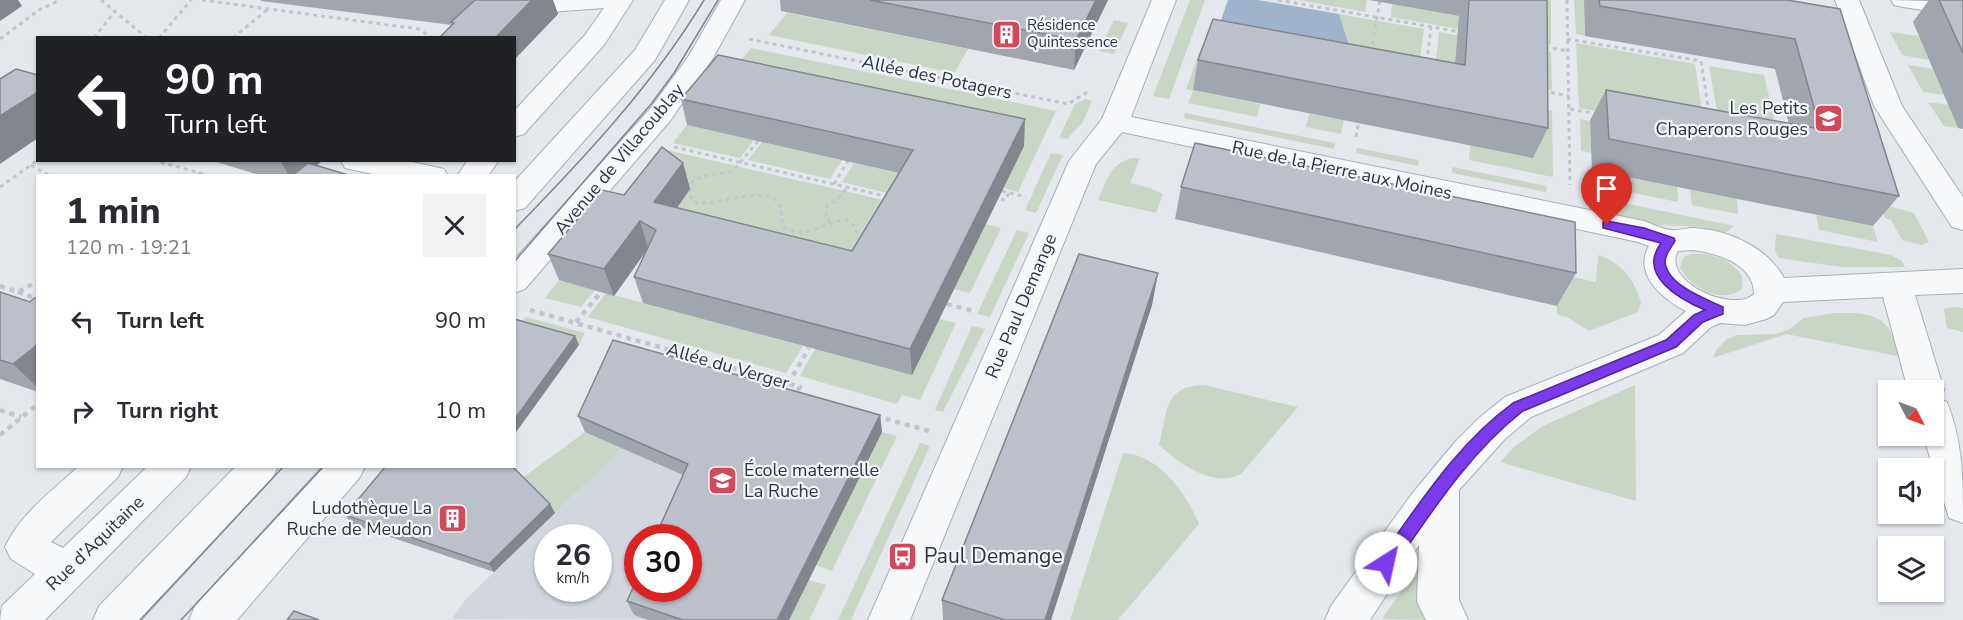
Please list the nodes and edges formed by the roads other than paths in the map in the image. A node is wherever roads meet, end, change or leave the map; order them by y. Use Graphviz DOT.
graph roads {
  1 [pos="606,0"];
  2 [pos="621,0"];
  3 [pos="677,0"];
  4 [pos="733,0"];
  5 [pos="1164,0"];
  6 [pos="1847,0"];
  7 [pos="1903,0"];
  8 [pos="1956,6"];
  9 [pos="507,8"];
  10 [pos="1119,111"];
  11 [pos="516,126"];
  12 [pos="360,162"];
  13 [pos="483,162"];
  14 [pos="423,174"];
  15 [pos="473,174"];
  16 [pos="516,199"];
  17 [pos="1570,218"];
  18 [pos="1963,220"];
  19 [pos="1669,241"];
  20 [pos="1663,274"];
  21 [pos="516,279"];
  22 [pos="1963,281"];
  23 [pos="1896,285"];
  24 [pos="1772,291"];
  25 [pos="1718,310"];
  26 [pos="1923,380"];
  27 [pos="1944,444"];
  28 [pos="103,468"];
  29 [pos="171,468"];
  30 [pos="258,468"];
  31 [pos="345,468"];
  32 [pos="1440,488"];
  33 [pos="1963,506"];
  34 [pos="65,572"];
  35 [pos="17,620"];
  36 [pos="114,620"];
  37 [pos="210,620"];
  38 [pos="889,620"];
  39 [pos="1346,620"];
  40 [pos="1447,620"];
  1 -- 9 [label="street"];
  2 -- 11 [label="street"];
  3 -- 16 [label="street"];
  4 -- 21 [label="street, Avenue de Villacoublay"];
  5 -- 10 [label="street, Rue Paul Demange"];
  6 -- 18 [label="street"];
  7 -- 8 [label="street"];
  10 -- 17 [label="street, Rue de la Pierre aux Moines"];
  10 -- 38 [label="street, Rue Paul Demange"];
  12 -- 14 [label="street"];
  13 -- 15 [label="street"];
  17 -- 19 [label="street, Rue de la Pierre aux Moines"];
  17 -- 20 [label="street, Rue de la Pierre aux Moines"];
  19 -- 20 [label="street"];
  19 -- 24 [label="street"];
  20 -- 25 [label="street, Rue de la Pierre aux Moines"];
  22 -- 23 [label="street"];
  23 -- 24 [label="street"];
  23 -- 26 [label="street"];
  24 -- 25 [label="street"];
  25 -- 32 [label="street"];
  27 -- 33 [label="street"];
  28 -- 34 [label="street"];
  29 -- 34 [label="street, Rue d’Aquitaine"];
  30 -- 36 [label="street"];
  31 -- 37 [label="street"];
  32 -- 39 [label="street"];
  32 -- 40 [label="street"];
  34 -- 35 [label="street, Rue d’Aquitaine"];
}
